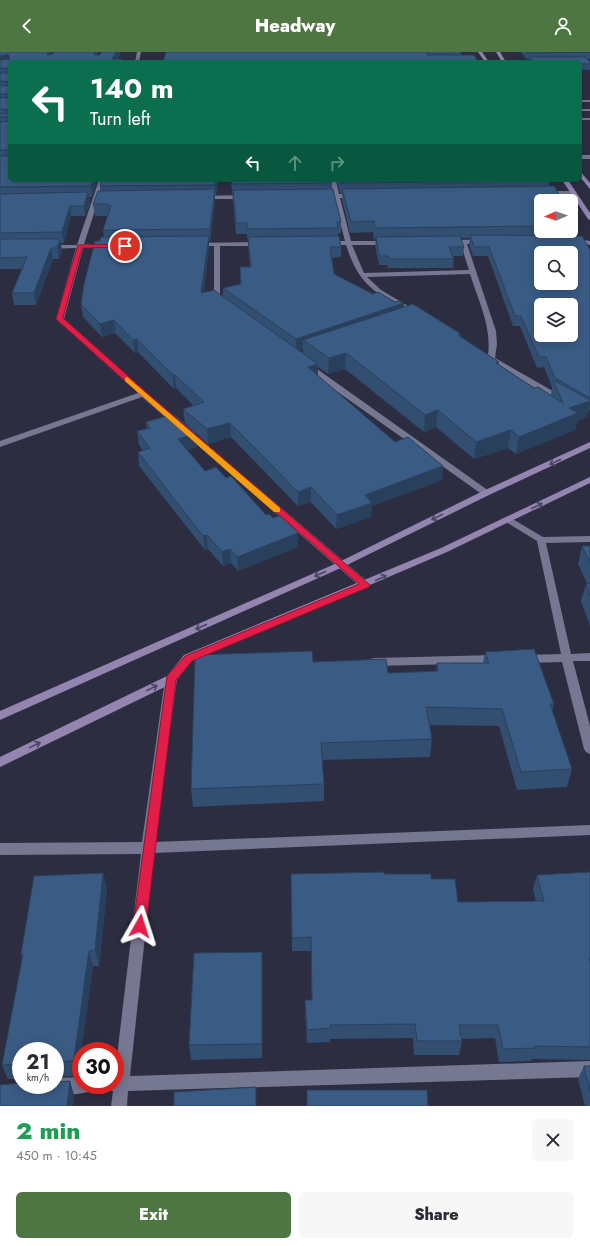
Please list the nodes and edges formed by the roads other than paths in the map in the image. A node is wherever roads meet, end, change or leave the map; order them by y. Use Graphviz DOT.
graph roads {
  1 [pos="582,176"];
  2 [pos="101,182"];
  3 [pos="334,182"];
  4 [pos="565,182"];
  5 [pos="590,187"];
  6 [pos="542,193"];
  7 [pos="573,193"];
  8 [pos="314,196"];
  9 [pos="337,196"];
  10 [pos="361,196"];
  11 [pos="251,197"];
  12 [pos="197,198"];
  13 [pos="590,218"];
  14 [pos="564,240"];
  15 [pos="463,242"];
  16 [pos="486,242"];
  17 [pos="317,243"];
  18 [pos="348,243"];
  19 [pos="394,243"];
  20 [pos="440,243"];
  21 [pos="590,243"];
  22 [pos="217,244"];
  23 [pos="271,244"];
  24 [pos="186,245"];
  25 [pos="80,246"];
  26 [pos="110,246"];
  27 [pos="40,247"];
  28 [pos="472,272"];
  29 [pos="363,275"];
  30 [pos="229,310"];
  31 [pos="418,316"];
  32 [pos="300,361"];
  33 [pos="143,394"];
  34 [pos="570,404"];
  35 [pos="0,444"];
  36 [pos="590,445"];
  37 [pos="590,480"];
  38 [pos="486,493"];
  39 [pos="509,520"];
  40 [pos="541,540"];
  41 [pos="590,540"];
  42 [pos="340,565"];
  43 [pos="365,585"];
  44 [pos="590,657"];
  45 [pos="188,658"];
  46 [pos="567,658"];
  47 [pos="210,661"];
  48 [pos="364,662"];
  49 [pos="171,679"];
  50 [pos="0,716"];
  51 [pos="590,749"];
  52 [pos="0,762"];
  53 [pos="590,830"];
  54 [pos="148,848"];
  55 [pos="0,850"];
  56 [pos="123,1042"];
  57 [pos="590,1069"];
  58 [pos="124,1084"];
  59 [pos="118,1094"];
  60 [pos="119,1106"];
  1 -- 5 [label="street"];
  2 -- 25 [label="street"];
  3 -- 9 [label="street"];
  4 -- 7 [label="street"];
  6 -- 7 [label="street"];
  7 -- 13 [label="street"];
  8 -- 9 [label="street"];
  9 -- 10 [label="street"];
  9 -- 18 [label="street"];
  11 -- 12 [label="street"];
  14 -- 21 [label="street"];
  15 -- 16 [label="street"];
  15 -- 20 [label="street"];
  15 -- 28 [label="street"];
  17 -- 18 [label="street"];
  18 -- 19 [label="street"];
  18 -- 29 [label="street"];
  22 -- 23 [label="street"];
  22 -- 24 [label="street"];
  22 -- 30 [label="street"];
  25 -- 26 [label="street"];
  25 -- 27 [label="street"];
  25 -- 33 [label="street"];
  28 -- 29 [label="street"];
  28 -- 34 [label="street"];
  29 -- 31 [label="street"];
  32 -- 38 [label="street"];
  33 -- 35 [label="street"];
  33 -- 42 [label="street"];
  36 -- 38 [label="street, one-way"];
  39 -- 37 [label="street, one-way"];
  38 -- 42 [label="street, one-way"];
  39 -- 40 [label="street"];
  43 -- 39 [label="street, one-way"];
  40 -- 41 [label="street"];
  40 -- 46 [label="street"];
  42 -- 43 [label="street"];
  42 -- 50 [label="street, one-way"];
  43 -- 45 [label="street"];
  44 -- 46 [label="street"];
  45 -- 47 [label="street"];
  45 -- 49 [label="street"];
  46 -- 48 [label="street"];
  46 -- 51 [label="street"];
  52 -- 49 [label="street, one-way"];
  49 -- 54 [label="street"];
  53 -- 54 [label="street"];
  54 -- 55 [label="street"];
  54 -- 56 [label="street"];
  57 -- 58 [label="street"];
  59 -- 60 [label="street"];
}
